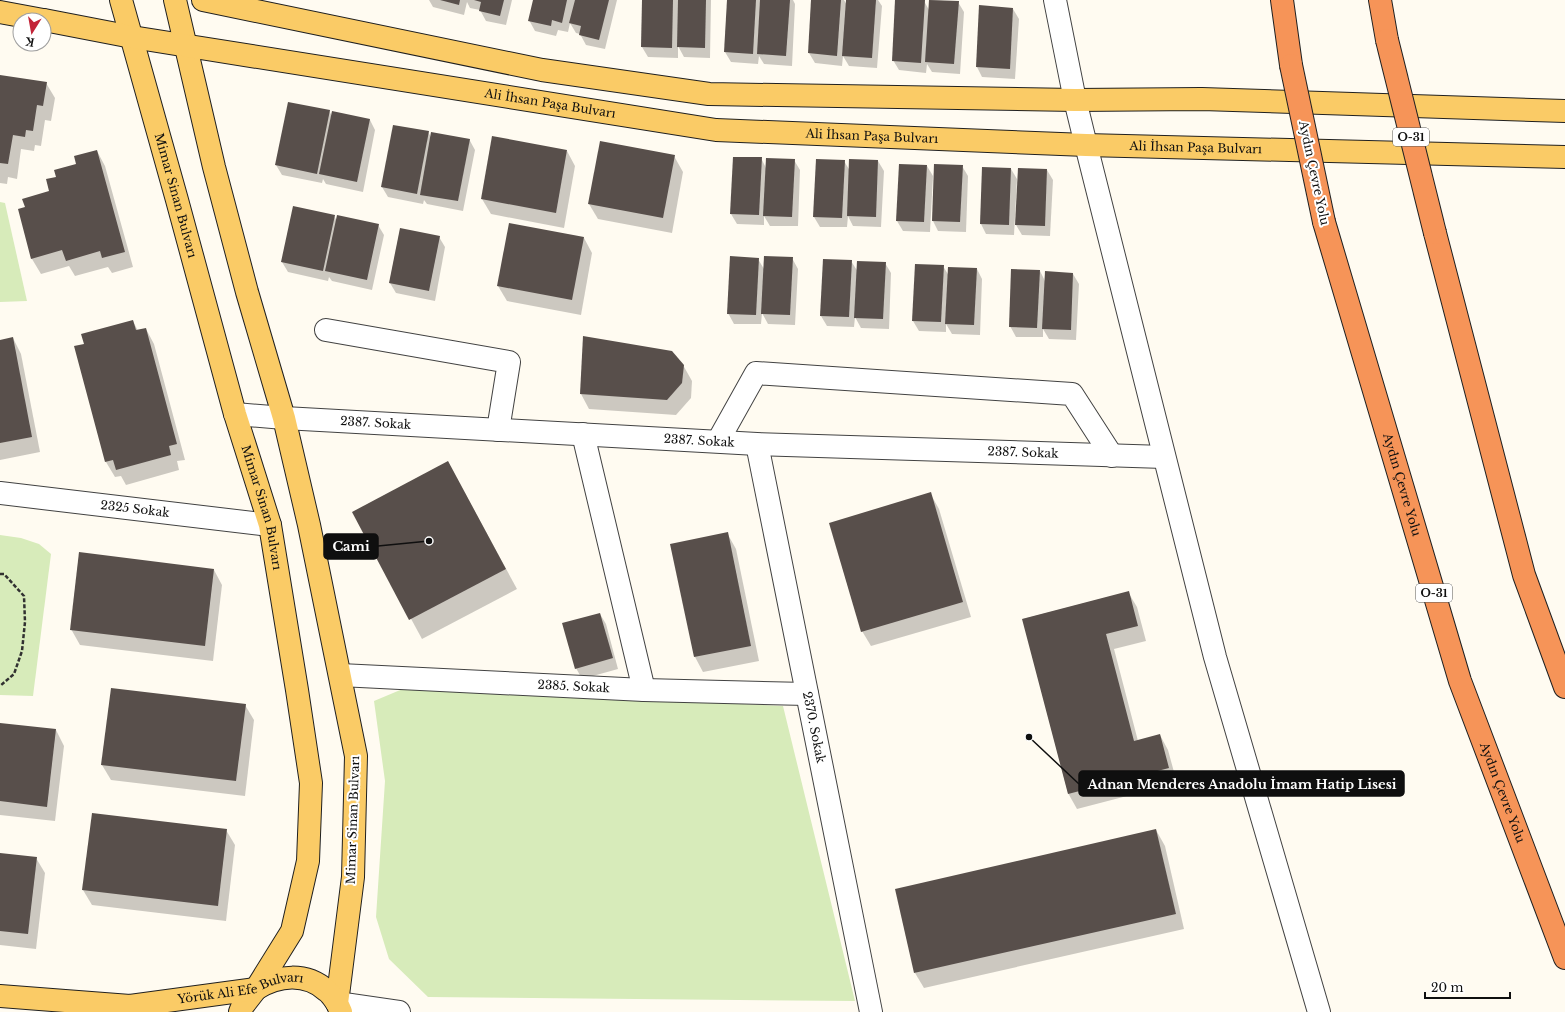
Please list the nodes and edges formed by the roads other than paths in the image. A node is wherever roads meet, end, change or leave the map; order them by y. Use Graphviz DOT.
graph roads {
  1 [pos="121,0"];
  2 [pos="174,0"];
  3 [pos="203,0"];
  4 [pos="1055,0"];
  5 [pos="1282,0"];
  6 [pos="1380,0"];
  7 [pos="0,12"];
  8 [pos="12,14"];
  9 [pos="52,22"];
  10 [pos="132,37"];
  11 [pos="186,46"];
  12 [pos="1075,100"];
  13 [pos="1565,111"];
  14 [pos="1086,145"];
  15 [pos="1565,157"];
  16 [pos="326,330"];
  17 [pos="235,414"];
  18 [pos="284,418"];
  19 [pos="498,430"];
  20 [pos="583,434"];
  21 [pos="718,441"];
  22 [pos="757,444"];
  23 [pos="1112,456"];
  24 [pos="1164,457"];
  25 [pos="0,493"];
  26 [pos="270,525"];
  27 [pos="340,675"];
  28 [pos="1565,687"];
  29 [pos="644,690"];
  30 [pos="807,694"];
  31 [pos="1565,958"];
  32 [pos="256,989"];
  33 [pos="0,996"];
  34 [pos="339,1007"];
  35 [pos="240,1012"];
  36 [pos="399,1012"];
  37 [pos="871,1012"];
  38 [pos="1319,1012"];
  1 -- 10 [label="main road, Mimar Sinan Bulvarı"];
  2 -- 11 [label="main road, Mimar Sinan Bulvarı"];
  3 -- 12 [label="main road"];
  4 -- 12 [label="street"];
  5 -- 31 [label="highway, Aydın Çevre Yolu / O-31, bridge"];
  6 -- 28 [label="highway, O-31, bridge"];
  7 -- 8 [label="main road"];
  9 -- 10 [label="main road"];
  10 -- 11 [label="main road, Ali İhsan Paşa Bulvarı"];
  10 -- 17 [label="main road, Mimar Sinan Bulvarı"];
  11 -- 14 [label="main road, Ali İhsan Paşa Bulvarı"];
  11 -- 18 [label="main road, Mimar Sinan Bulvarı"];
  12 -- 13 [label="main road"];
  12 -- 14 [label="street"];
  14 -- 15 [label="main road, Ali İhsan Paşa Bulvarı"];
  14 -- 24 [label="street"];
  16 -- 19 [label="street"];
  17 -- 18 [label="street, 2387. Sokak"];
  17 -- 26 [label="main road, Mimar Sinan Bulvarı"];
  18 -- 19 [label="street, 2387. Sokak"];
  18 -- 27 [label="main road, Mimar Sinan Bulvarı"];
  19 -- 20 [label="street, 2387. Sokak"];
  20 -- 21 [label="street, 2387. Sokak"];
  20 -- 29 [label="street"];
  21 -- 22 [label="street, 2387. Sokak"];
  21 -- 23 [label="street"];
  22 -- 23 [label="street, 2387. Sokak"];
  22 -- 30 [label="street, 2370. Sokak"];
  23 -- 24 [label="street, 2387. Sokak"];
  24 -- 38 [label="street"];
  25 -- 26 [label="street, 2325 Sokak"];
  26 -- 32 [label="main road, Mimar Sinan Bulvarı"];
  27 -- 29 [label="street, 2385. Sokak"];
  27 -- 34 [label="main road, Mimar Sinan Bulvarı"];
  29 -- 30 [label="street, 2385. Sokak"];
  30 -- 37 [label="street, 2370. Sokak"];
  32 -- 33 [label="main road, Yörük Ali Efe Bulvarı"];
  32 -- 34 [label="main road, Yörük Ali Efe Bulvarı"];
  32 -- 35 [label="main road, Mimar Sinan Bulvarı"];
  34 -- 36 [label="street"];
}
